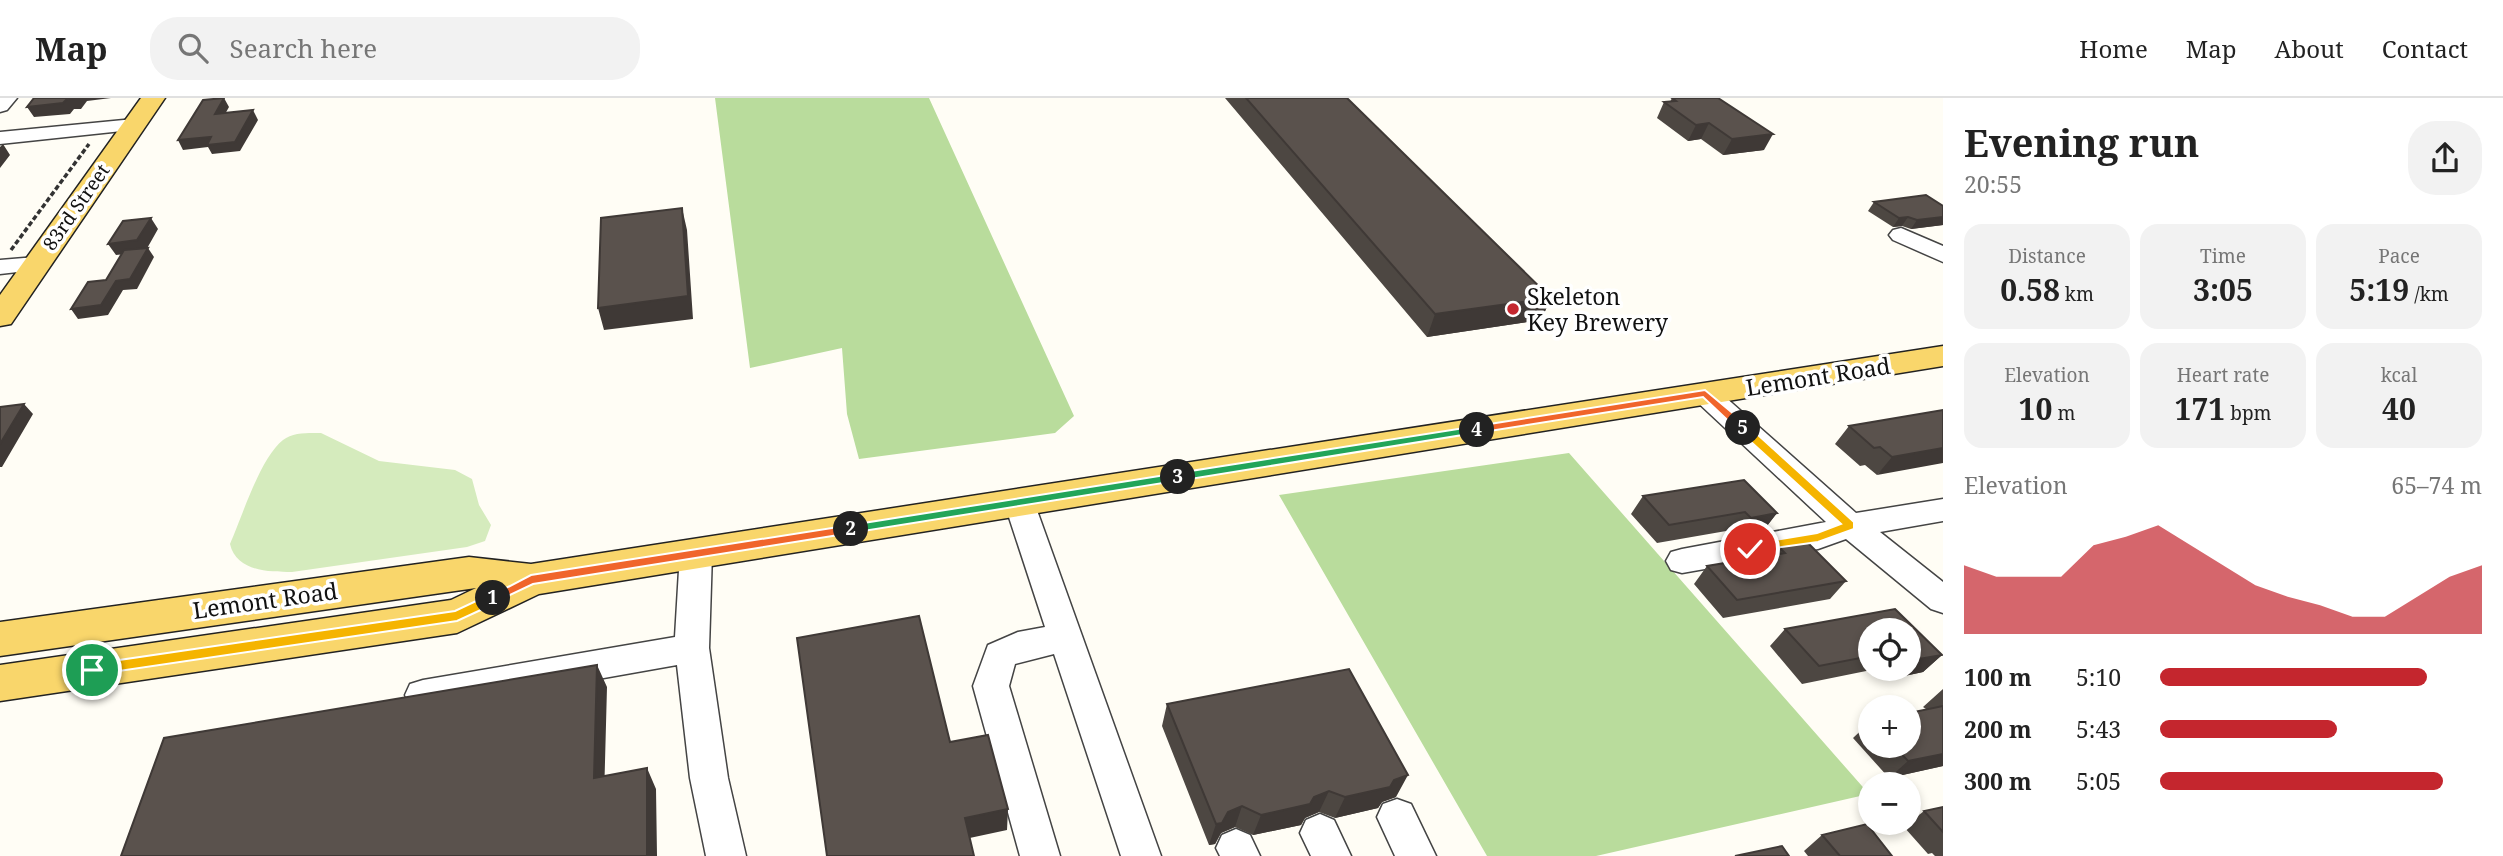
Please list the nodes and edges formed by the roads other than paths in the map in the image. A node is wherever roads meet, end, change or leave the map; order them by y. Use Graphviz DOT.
graph roads {
  1 [pos="7,98"];
  2 [pos="153,98"];
  3 [pos="0,106"];
  4 [pos="134,125"];
  5 [pos="0,138"];
  6 [pos="1901,235"];
  7 [pos="1943,255"];
  8 [pos="4,260"];
  9 [pos="36,264"];
  10 [pos="0,317"];
  11 [pos="1943,356"];
  12 [pos="1705,394"];
  13 [pos="1019,502"];
  14 [pos="1943,510"];
  15 [pos="1850,526"];
  16 [pos="696,554"];
  17 [pos="1682,561"];
  18 [pos="531,580"];
  19 [pos="1943,600"];
  20 [pos="1066,638"];
  21 [pos="0,639"];
  22 [pos="692,648"];
  23 [pos="0,683"];
  24 [pos="388,701"];
  25 [pos="1397,817"];
  26 [pos="717,844"];
  27 [pos="1040,856"];
  28 [pos="1141,856"];
  29 [pos="1416,856"];
  1 -- 3 [label="street"];
  2 -- 4 [label="main road, 83rd Street"];
  4 -- 5 [label="street"];
  4 -- 9 [label="main road, 83rd Street"];
  6 -- 7 [label="street"];
  8 -- 9 [label="street"];
  9 -- 10 [label="main road, 83rd Street"];
  11 -- 12 [label="main road, Lemont Road"];
  12 -- 13 [label="main road, Lemont Road"];
  12 -- 15 [label="street"];
  13 -- 16 [label="main road, Lemont Road"];
  13 -- 20 [label="street"];
  14 -- 15 [label="street"];
  15 -- 17 [label="street"];
  15 -- 19 [label="street"];
  16 -- 18 [label="main road, Lemont Road"];
  16 -- 22 [label="street"];
  18 -- 21 [label="main road, Lemont Road"];
  18 -- 23 [label="main road, Lemont Road"];
  20 -- 27 [label="street"];
  20 -- 28 [label="street"];
  22 -- 24 [label="street"];
  22 -- 26 [label="street"];
  25 -- 29 [label="street"];
}
